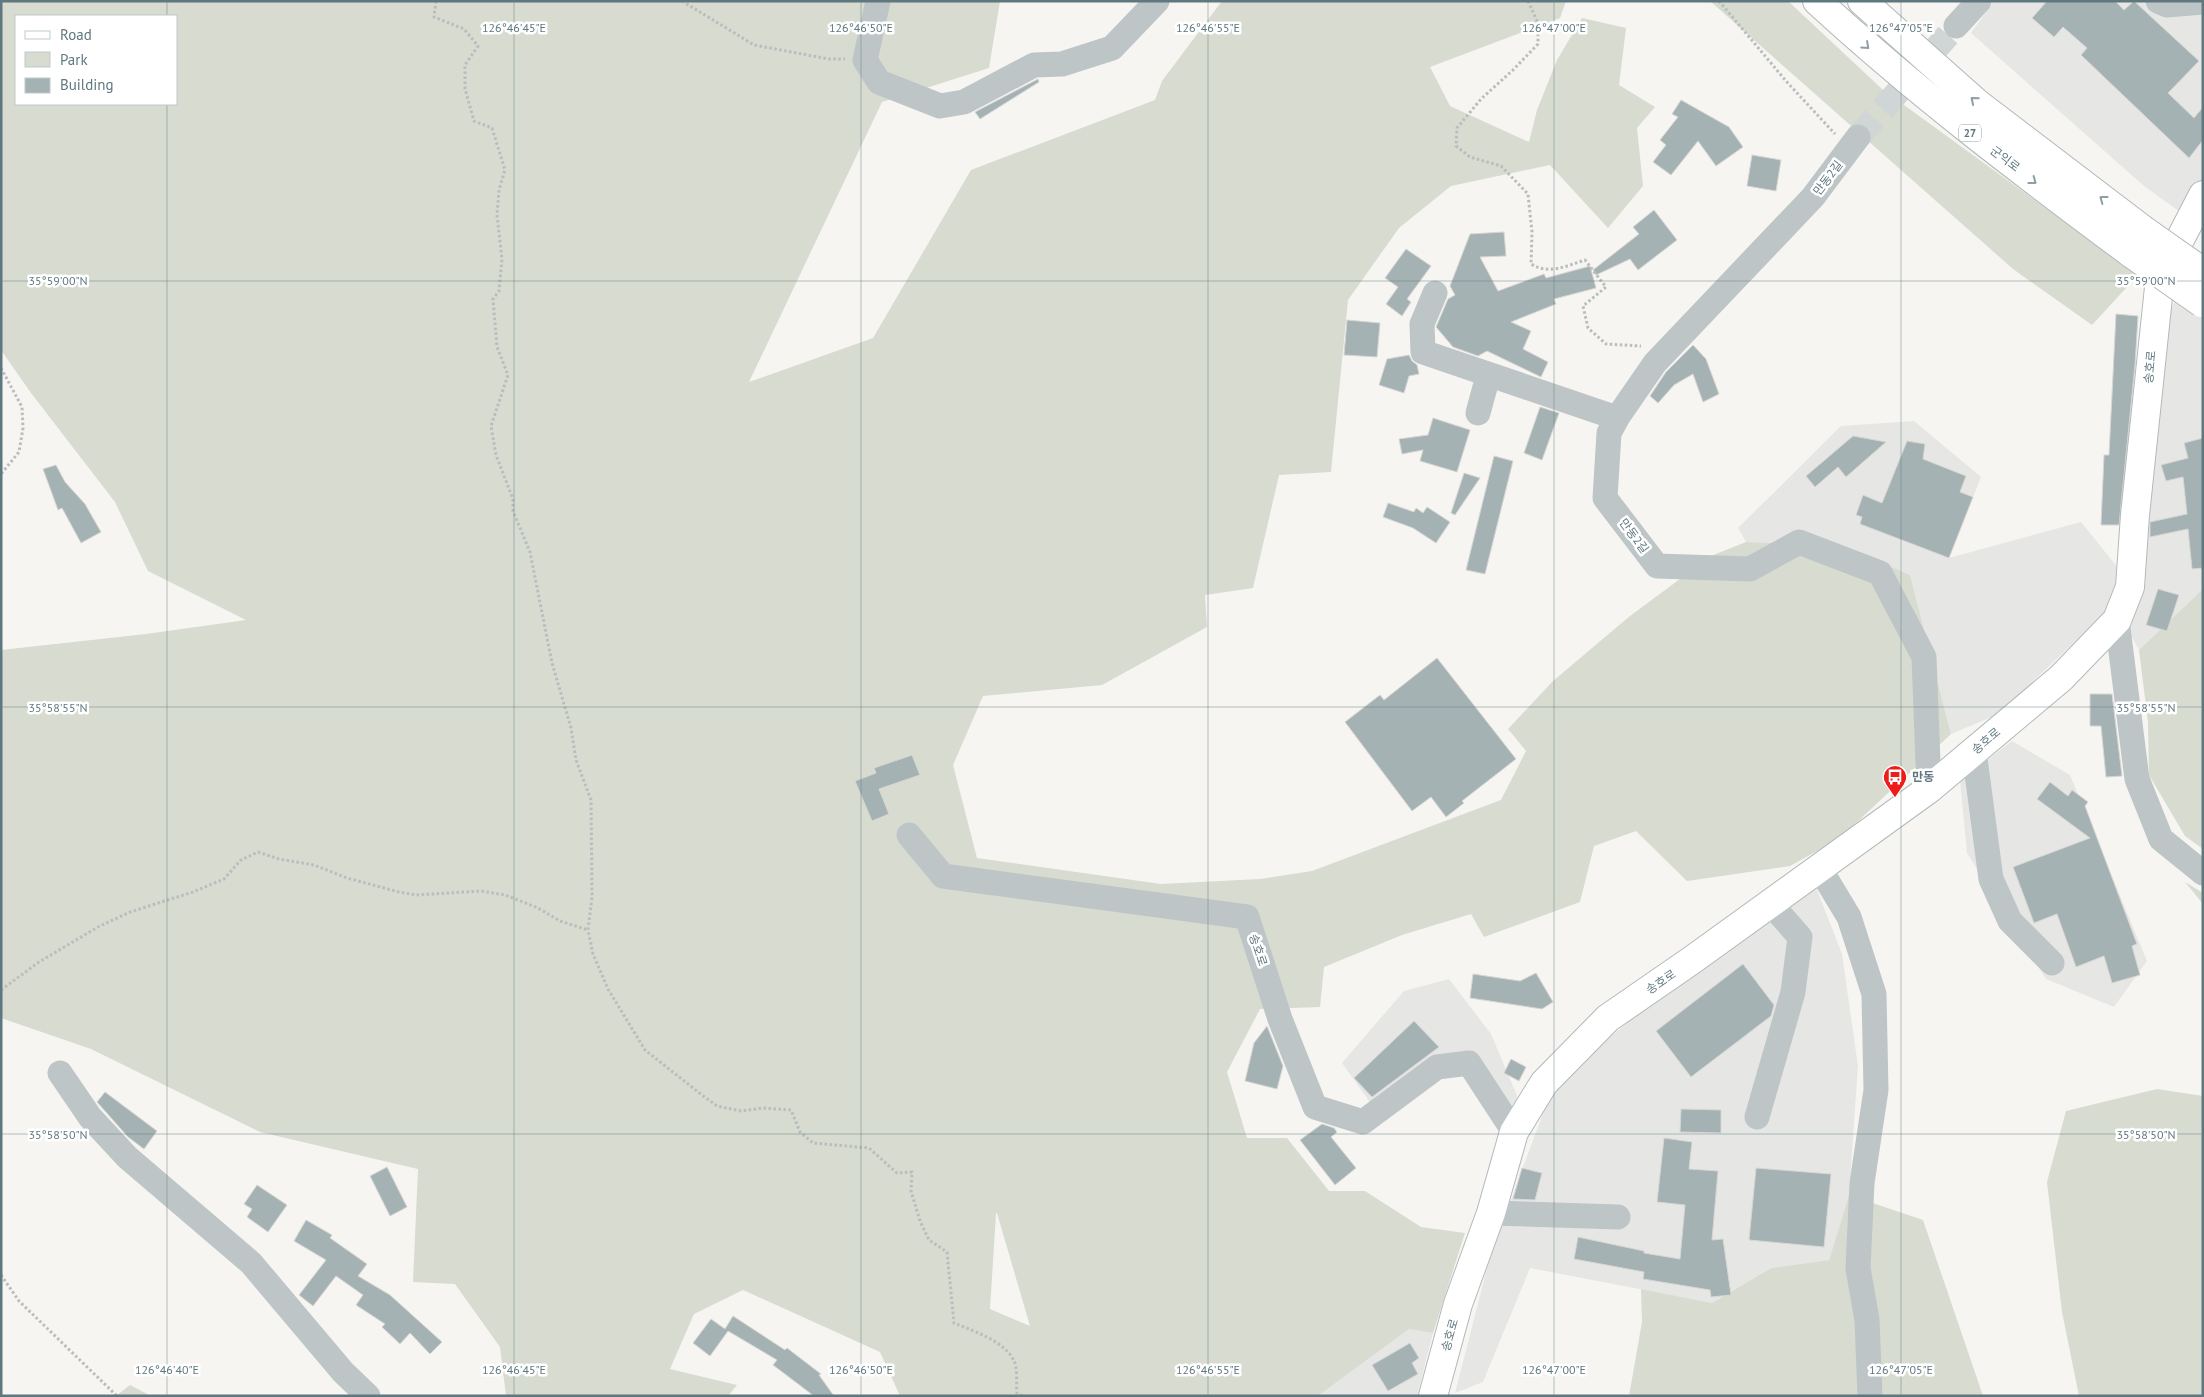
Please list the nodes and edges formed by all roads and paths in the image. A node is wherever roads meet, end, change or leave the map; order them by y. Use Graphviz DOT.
graph roads {
  1 [pos="436,1"];
  2 [pos="682,1"];
  3 [pos="878,1"];
  4 [pos="1157,1"];
  5 [pos="1528,1"];
  6 [pos="1720,1"];
  7 [pos="1817,1"];
  8 [pos="1862,1"];
  9 [pos="1979,1"];
  10 [pos="2158,1"];
  11 [pos="2203,2"];
  12 [pos="1956,26"];
  13 [pos="865,60"];
  14 [pos="1853,143"];
  15 [pos="2203,195"];
  16 [pos="2203,272"];
  17 [pos="1435,293"];
  18 [pos="2202,303"];
  19 [pos="1655,363"];
  20 [pos="1,368"];
  21 [pos="1488,376"];
  22 [pos="1478,413"];
  23 [pos="1616,418"];
  24 [pos="1,474"];
  25 [pos="2116,620"];
  26 [pos="1974,751"];
  27 [pos="1929,789"];
  28 [pos="910,835"];
  29 [pos="1820,869"];
  30 [pos="2203,873"];
  31 [pos="1771,904"];
  32 [pos="588,930"];
  33 [pos="2052,963"];
  34 [pos="1,990"];
  35 [pos="60,1073"];
  36 [pos="1757,1117"];
  37 [pos="1514,1132"];
  38 [pos="1491,1213"];
  39 [pos="1618,1217"];
  40 [pos="1,1276"];
  41 [pos="117,1396"];
  42 [pos="368,1396"];
  43 [pos="1023,1396"];
  44 [pos="1433,1396"];
  45 [pos="1870,1396"];
  1 -- 32 [label="path"];
  2 -- 13 [label="path"];
  3 -- 13 [label="street"];
  4 -- 13 [label="street"];
  5 -- 19 [label="path"];
  6 -- 14 [label="path"];
  7 -- 18 [label="main road, 군익로 / 27, one-way, bridge"];
  16 -- 8 [label="main road, 27, one-way, bridge"];
  9 -- 12 [label="street"];
  10 -- 11 [label="street"];
  14 -- 19 [label="street, 만동2길"];
  15 -- 25 [label="main road, 송호로"];
  17 -- 21 [label="street"];
  19 -- 23 [label="street, 만동2길"];
  20 -- 24 [label="path"];
  21 -- 22 [label="street"];
  21 -- 23 [label="street"];
  23 -- 27 [label="street, 만동2길"];
  25 -- 26 [label="main road, 송호로"];
  25 -- 30 [label="street"];
  26 -- 27 [label="main road, 송호로"];
  26 -- 33 [label="street"];
  27 -- 29 [label="main road, 송호로"];
  28 -- 37 [label="street, 송호로"];
  29 -- 31 [label="main road, 송호로"];
  29 -- 45 [label="street"];
  31 -- 36 [label="street"];
  31 -- 37 [label="main road, 송호로"];
  32 -- 34 [label="path"];
  32 -- 43 [label="path"];
  35 -- 42 [label="street"];
  37 -- 38 [label="main road, 송호로"];
  38 -- 39 [label="street"];
  38 -- 44 [label="main road, 송호로"];
  40 -- 41 [label="path"];
}
